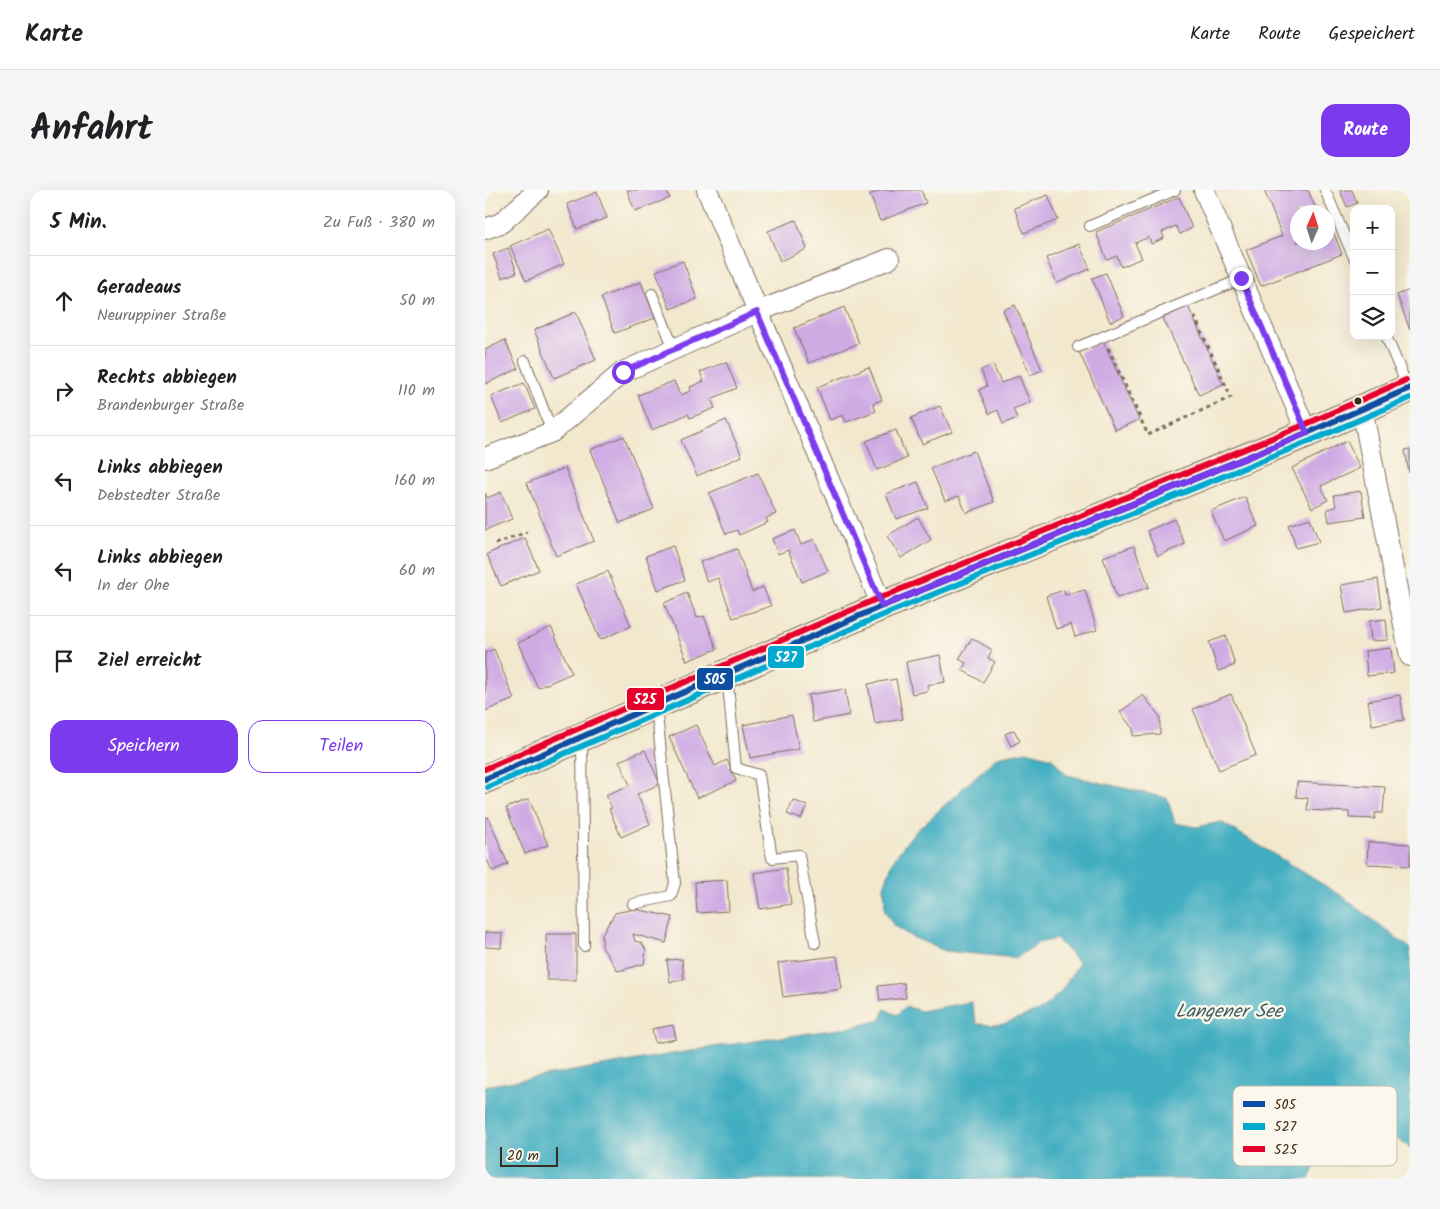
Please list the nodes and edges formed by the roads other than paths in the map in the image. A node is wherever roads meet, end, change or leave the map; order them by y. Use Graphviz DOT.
graph roads {
  1 [pos="538,190"];
  2 [pos="707,190"];
  3 [pos="1175,190"];
  4 [pos="1203,190"];
  5 [pos="1325,190"];
  6 [pos="1090,226"];
  7 [pos="485,229"];
  8 [pos="1351,250"];
  9 [pos="889,259"];
  10 [pos="1241,278"];
  11 [pos="652,294"];
  12 [pos="757,312"];
  13 [pos="1389,340"];
  14 [pos="1078,347"];
  15 [pos="674,349"];
  16 [pos="525,361"];
  17 [pos="1409,388"];
  18 [pos="1362,408"];
  19 [pos="553,432"];
  20 [pos="1307,433"];
  21 [pos="485,458"];
  22 [pos="882,606"];
  23 [pos="1410,656"];
  24 [pos="727,674"];
  25 [pos="655,705"];
  26 [pos="582,737"];
  27 [pos="485,779"];
  28 [pos="633,904"];
  29 [pos="815,943"];
  30 [pos="584,946"];
  1 -- 7 [label="street"];
  2 -- 12 [label="street"];
  3 -- 6 [label="lane"];
  4 -- 10 [label="street"];
  5 -- 8 [label="lane"];
  9 -- 12 [label="street"];
  10 -- 14 [label="lane"];
  10 -- 20 [label="street"];
  11 -- 15 [label="lane"];
  12 -- 15 [label="street"];
  12 -- 22 [label="street"];
  13 -- 17 [label="lane"];
  15 -- 19 [label="street"];
  16 -- 19 [label="lane"];
  17 -- 18 [label="main road"];
  18 -- 20 [label="main road"];
  18 -- 23 [label="street"];
  19 -- 21 [label="street"];
  20 -- 22 [label="main road"];
  22 -- 24 [label="main road"];
  24 -- 25 [label="main road"];
  24 -- 29 [label="lane"];
  25 -- 26 [label="main road"];
  25 -- 28 [label="lane"];
  26 -- 27 [label="main road"];
  26 -- 30 [label="lane"];
}
